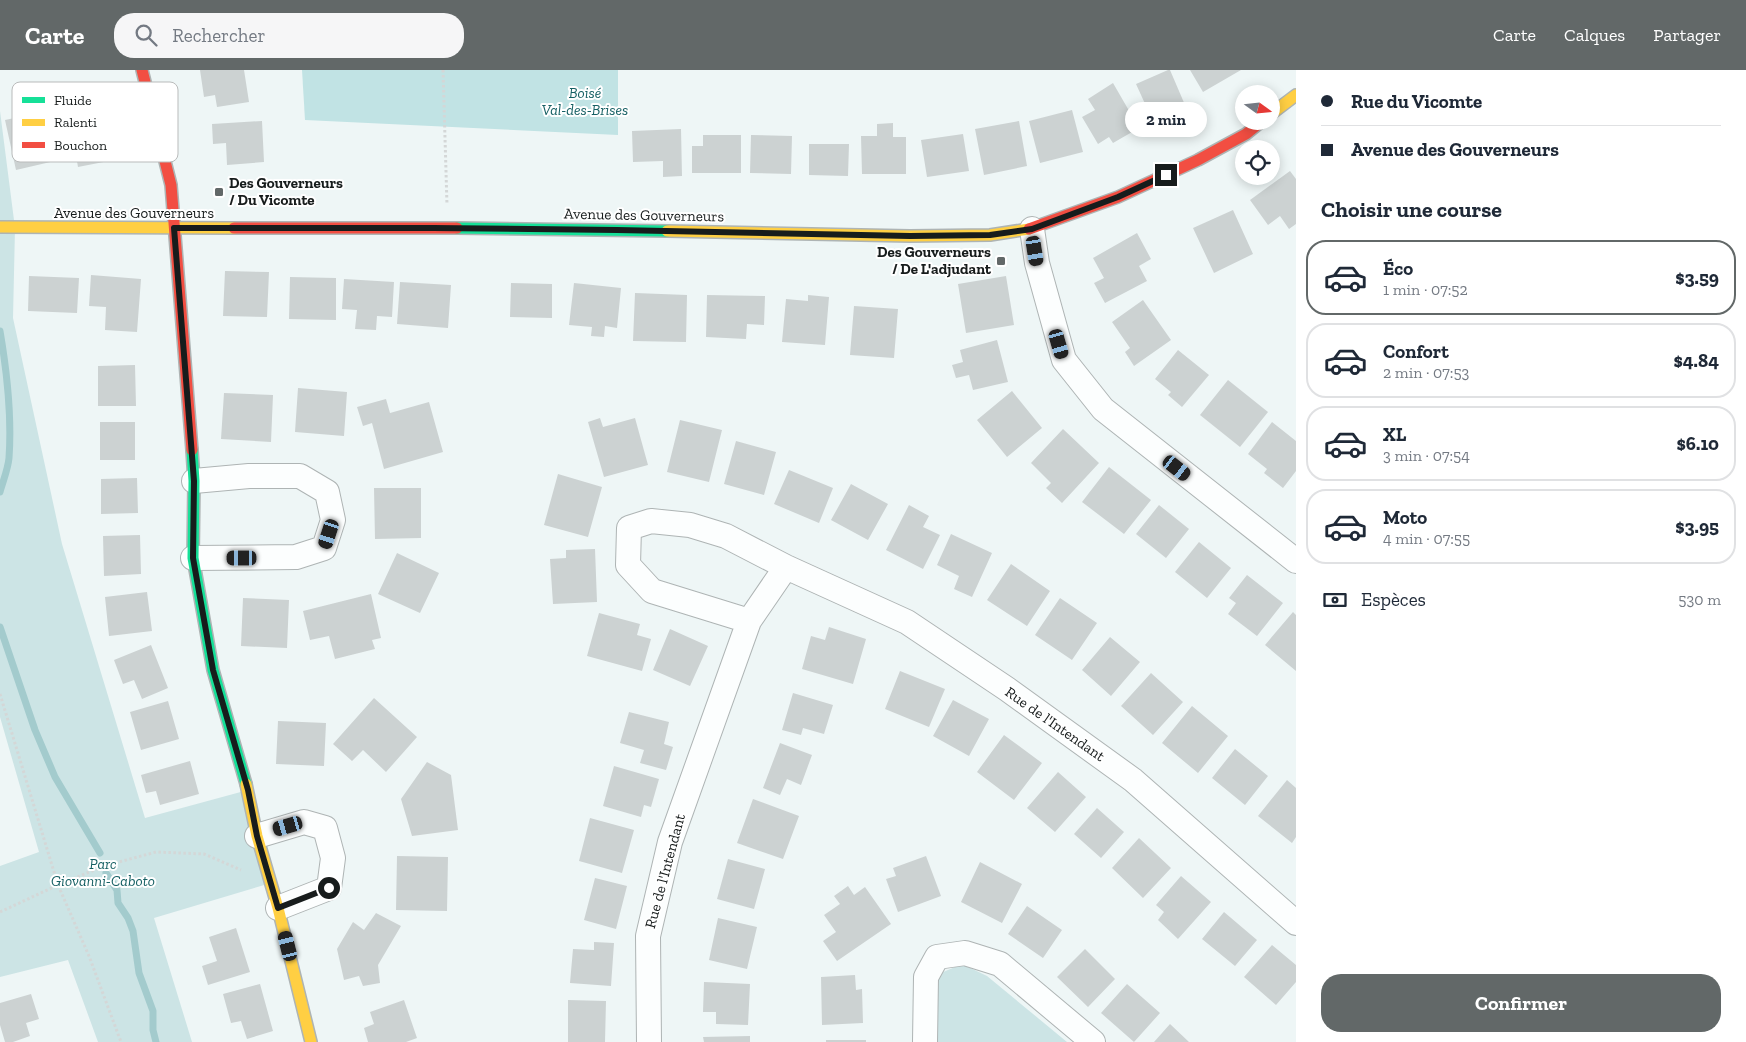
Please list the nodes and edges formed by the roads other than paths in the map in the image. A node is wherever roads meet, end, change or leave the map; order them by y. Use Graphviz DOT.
graph roads {
  1 [pos="1296,95"];
  2 [pos="1280,107"];
  3 [pos="1249,130"];
  4 [pos="165,162"];
  5 [pos="0,228"];
  6 [pos="174,228"];
  7 [pos="1032,229"];
  8 [pos="194,481"];
  9 [pos="193,558"];
  10 [pos="1296,561"];
  11 [pos="786,566"];
  12 [pos="749,621"];
  13 [pos="257,836"];
  14 [pos="278,908"];
  15 [pos="1296,923"];
  16 [pos="311,1042"];
  17 [pos="649,1042"];
  18 [pos="925,1042"];
  19 [pos="1092,1042"];
  1 -- 2 [label="street"];
  3 -- 7 [label="street, Avenue des Gouverneurs"];
  4 -- 6 [label="street"];
  5 -- 6 [label="street, Avenue des Gouverneurs"];
  6 -- 7 [label="street, Avenue des Gouverneurs"];
  6 -- 8 [label="street"];
  7 -- 10 [label="street"];
  8 -- 9 [label="street"];
  8 -- 9 [label="street"];
  9 -- 13 [label="street"];
  11 -- 12 [label="street, Rue de l'Intendant"];
  11 -- 12 [label="street, Rue de l'Intendant"];
  11 -- 15 [label="street, Rue de l'Intendant"];
  12 -- 17 [label="street, Rue de l'Intendant"];
  13 -- 14 [label="street"];
  13 -- 14 [label="street"];
  14 -- 16 [label="street"];
  18 -- 19 [label="street"];
}
